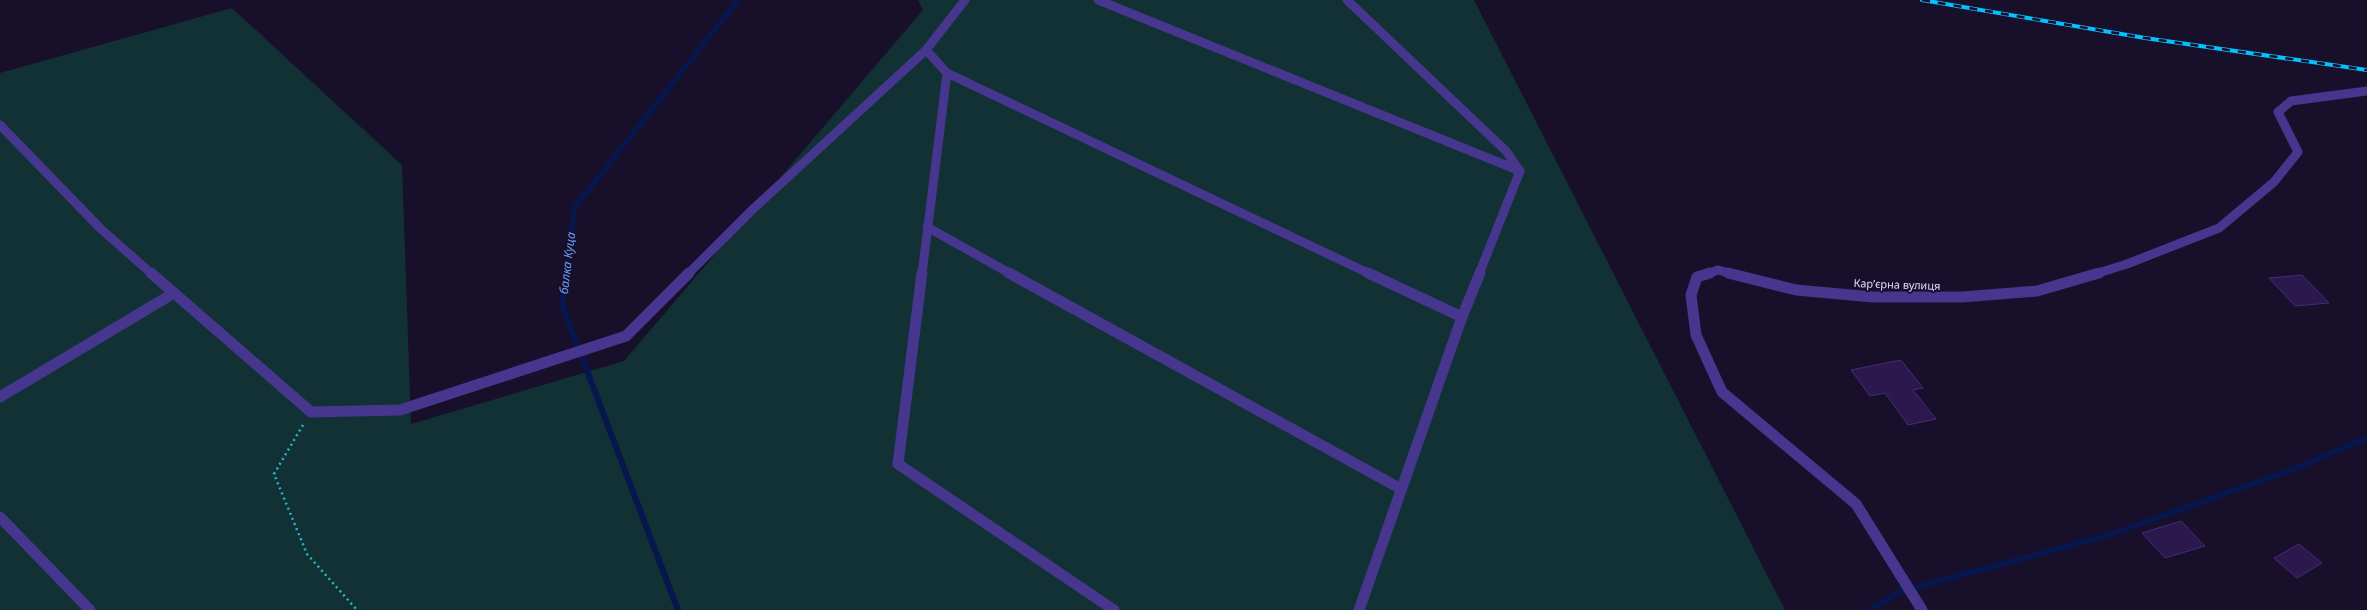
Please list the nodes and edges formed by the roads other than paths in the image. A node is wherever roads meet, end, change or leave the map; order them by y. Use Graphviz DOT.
graph roads {
  1 [pos="965,0"];
  2 [pos="1098,0"];
  3 [pos="1347,0"];
  4 [pos="926,50"];
  5 [pos="947,73"];
  6 [pos="2367,91"];
  7 [pos="0,125"];
  8 [pos="1520,171"];
  9 [pos="927,227"];
  10 [pos="174,293"];
  11 [pos="1462,317"];
  12 [pos="0,397"];
  13 [pos="1401,489"];
  14 [pos="0,517"];
  15 [pos="1920,607"];
  16 [pos="90,610"];
  17 [pos="1114,610"];
  18 [pos="1359,610"];
  1 -- 4 [label="street"];
  2 -- 8 [label="street"];
  3 -- 8 [label="street"];
  4 -- 5 [label="street"];
  4 -- 10 [label="street"];
  5 -- 9 [label="street"];
  5 -- 11 [label="street"];
  6 -- 15 [label="street, Карʼєрна вулиця"];
  7 -- 10 [label="street"];
  8 -- 11 [label="street"];
  9 -- 13 [label="street"];
  9 -- 17 [label="street"];
  10 -- 12 [label="street"];
  11 -- 13 [label="street"];
  13 -- 18 [label="street"];
  14 -- 16 [label="street"];
}
